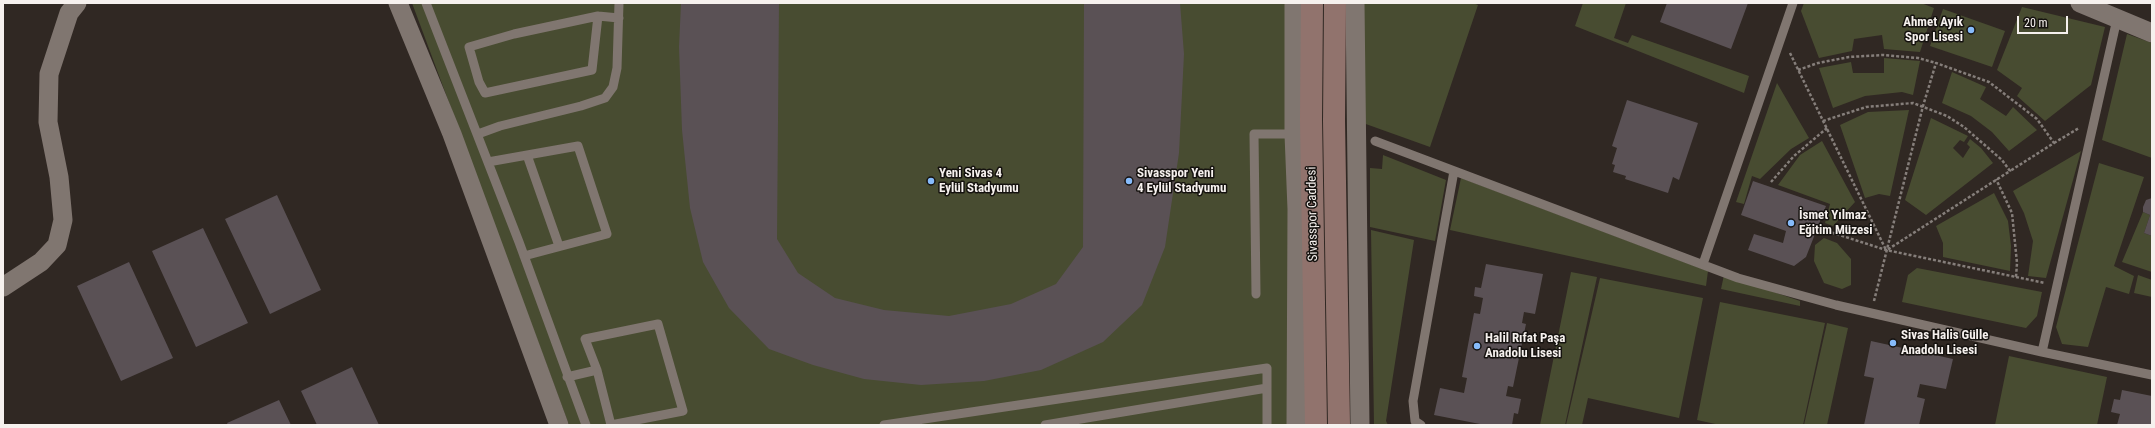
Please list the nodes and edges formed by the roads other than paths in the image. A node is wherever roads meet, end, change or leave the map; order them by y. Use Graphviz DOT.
graph roads {
  1 [pos="77,3"];
  2 [pos="398,3"];
  3 [pos="426,3"];
  4 [pos="619,3"];
  5 [pos="1294,3"];
  6 [pos="1312,3"];
  7 [pos="1335,3"];
  8 [pos="1355,3"];
  9 [pos="1793,3"];
  10 [pos="2080,3"];
  11 [pos="598,16"];
  12 [pos="618,18"];
  13 [pos="2117,19"];
  14 [pos="2152,33"];
  15 [pos="478,134"];
  16 [pos="1294,134"];
  17 [pos="1375,141"];
  18 [pos="527,155"];
  19 [pos="488,162"];
  20 [pos="1454,171"];
  21 [pos="559,246"];
  22 [pos="524,256"];
  23 [pos="1703,264"];
  24 [pos="3,287"];
  25 [pos="1256,294"];
  26 [pos="2042,352"];
  27 [pos="597,370"];
  28 [pos="2152,375"];
  29 [pos="567,377"];
  30 [pos="1267,388"];
  31 [pos="1084,422"];
  32 [pos="906,423"];
  33 [pos="559,425"];
  34 [pos="586,425"];
  35 [pos="611,425"];
  36 [pos="884,425"];
  37 [pos="1045,425"];
  38 [pos="1268,425"];
  39 [pos="1296,425"];
  40 [pos="1316,425"];
  41 [pos="1339,425"];
  42 [pos="1360,425"];
  43 [pos="1421,425"];
  1 -- 24 [label="street"];
  2 -- 33 [label="street"];
  3 -- 15 [label="lane"];
  4 -- 12 [label="lane"];
  5 -- 16 [label="street"];
  6 -- 40 [label="street, Sivasspor Caddesi"];
  7 -- 41 [label="street, Sivasspor Caddesi"];
  8 -- 42 [label="street"];
  9 -- 23 [label="lane"];
  10 -- 13 [label="street"];
  11 -- 11 [label="lane"];
  11 -- 12 [label="lane"];
  12 -- 15 [label="lane"];
  13 -- 14 [label="street"];
  13 -- 26 [label="lane"];
  15 -- 19 [label="lane"];
  16 -- 25 [label="lane"];
  16 -- 39 [label="street"];
  17 -- 20 [label="lane"];
  18 -- 19 [label="lane"];
  18 -- 21 [label="lane"];
  18 -- 21 [label="lane"];
  19 -- 22 [label="lane"];
  20 -- 23 [label="lane"];
  20 -- 43 [label="lane"];
  21 -- 22 [label="lane"];
  22 -- 29 [label="lane"];
  23 -- 26 [label="lane"];
  26 -- 28 [label="lane"];
  27 -- 29 [label="lane"];
  27 -- 35 [label="lane"];
  27 -- 35 [label="lane"];
  29 -- 34 [label="lane"];
  30 -- 31 [label="lane"];
  30 -- 32 [label="lane"];
  30 -- 38 [label="lane"];
  31 -- 37 [label="lane"];
  32 -- 36 [label="lane"];
}
